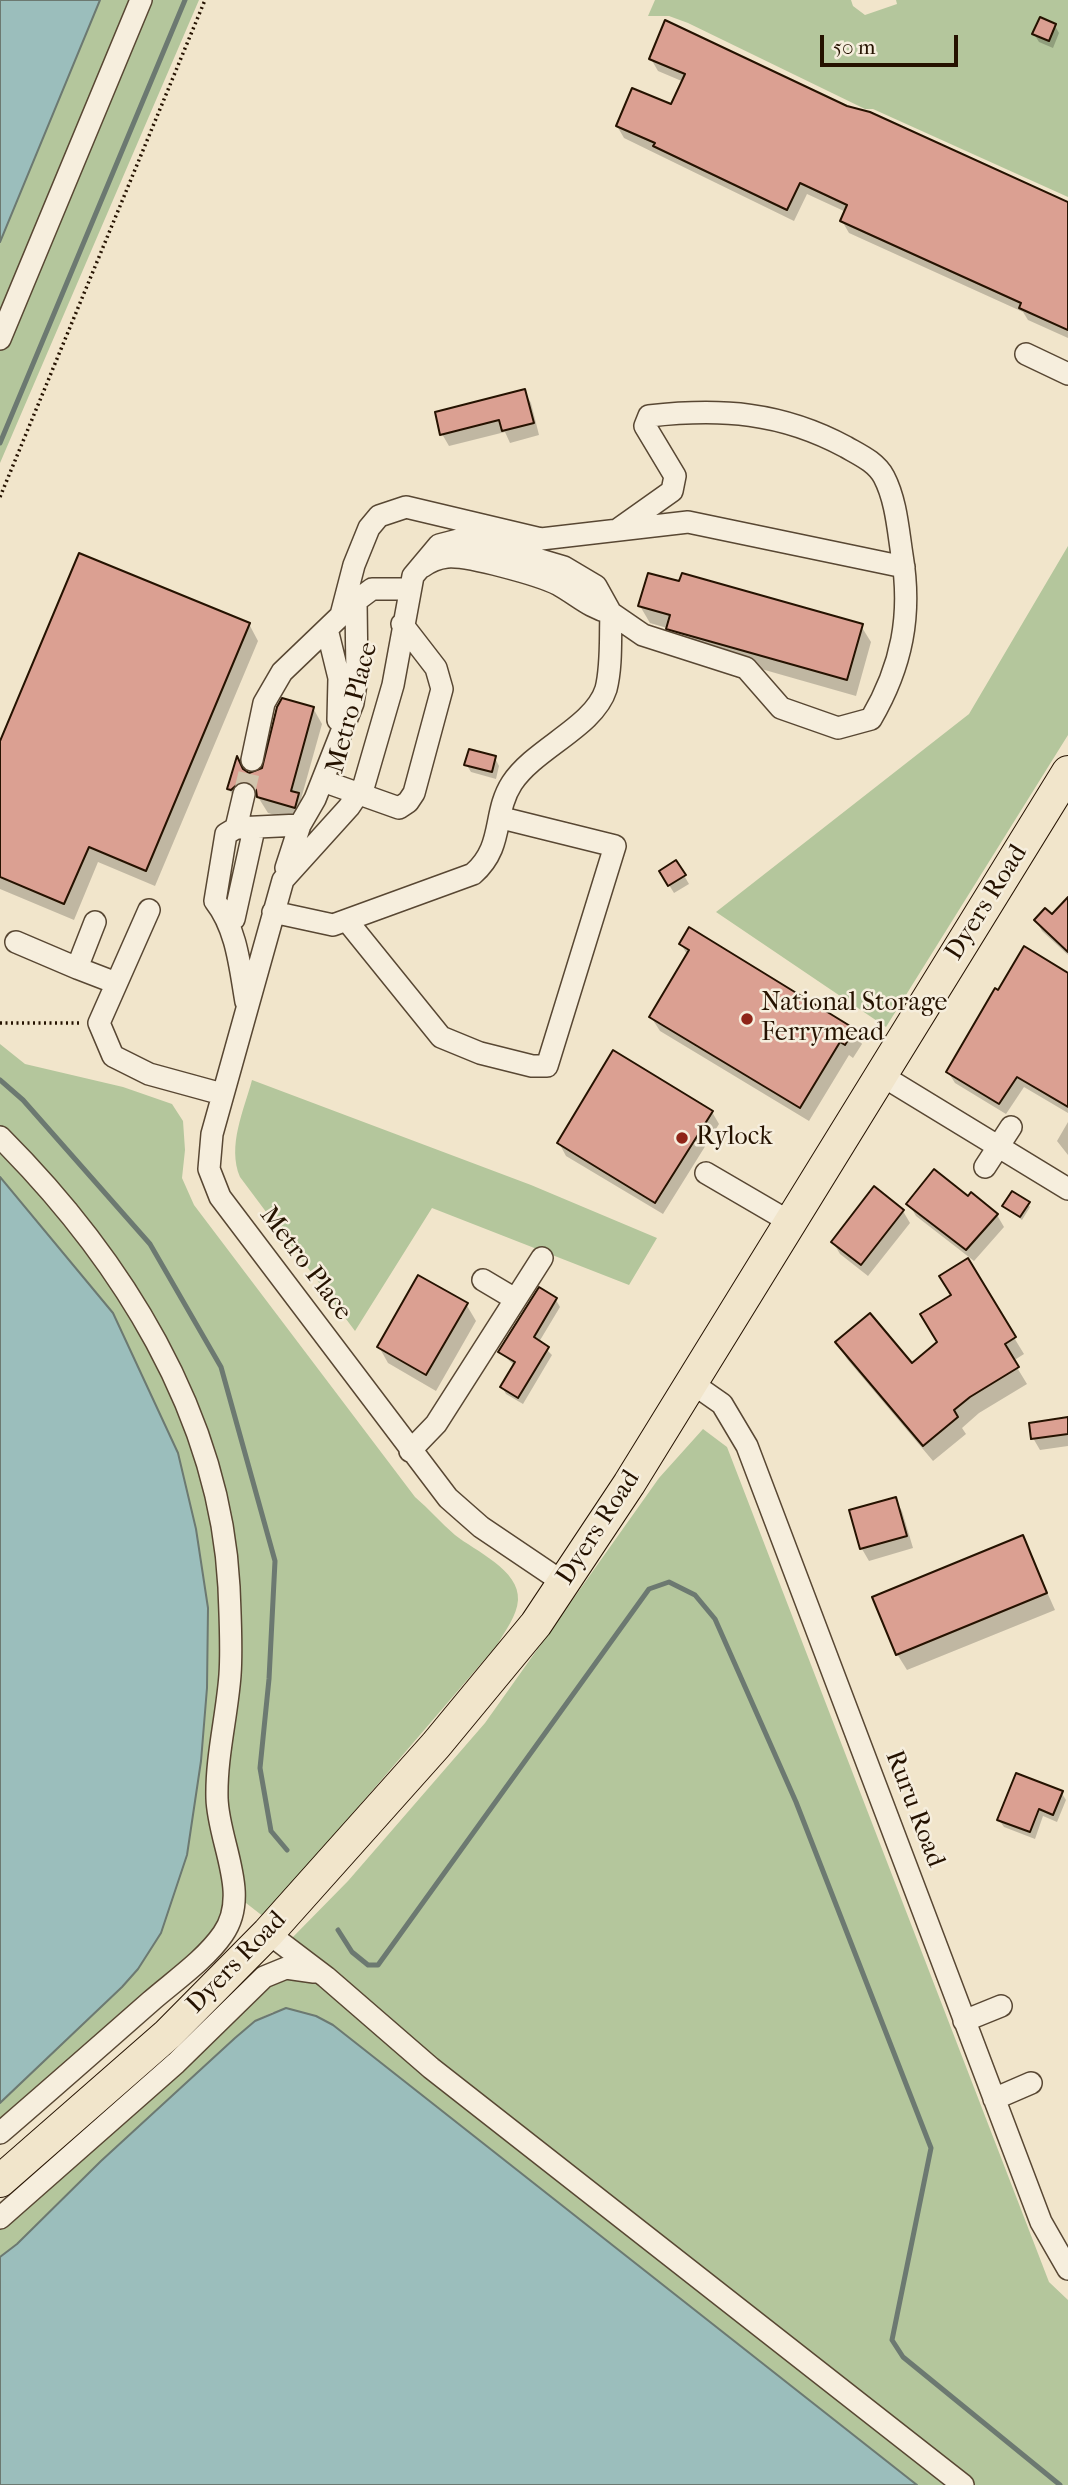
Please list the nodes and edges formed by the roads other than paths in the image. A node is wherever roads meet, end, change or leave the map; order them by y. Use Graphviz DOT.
graph roads {
  1 [pos="141,0"];
  2 [pos="0,339"];
  3 [pos="1026,354"];
  4 [pos="1068,374"];
  5 [pos="617,530"];
  6 [pos="904,567"];
  7 [pos="411,582"];
  8 [pos="611,613"];
  9 [pos="341,615"];
  10 [pos="402,624"];
  11 [pos="337,740"];
  12 [pos="252,760"];
  13 [pos="1068,772"];
  14 [pos="323,781"];
  15 [pos="244,794"];
  16 [pos="358,794"];
  17 [pos="502,818"];
  18 [pos="300,825"];
  19 [pos="245,829"];
  20 [pos="282,880"];
  21 [pos="149,910"];
  22 [pos="230,917"];
  23 [pos="271,918"];
  24 [pos="95,922"];
  25 [pos="348,922"];
  26 [pos="16,942"];
  27 [pos="76,968"];
  28 [pos="116,983"];
  29 [pos="247,1008"];
  30 [pos="881,1074"];
  31 [pos="222,1094"];
  32 [pos="1011,1127"];
  33 [pos="0,1137"];
  34 [pos="998,1146"];
  35 [pos="985,1167"];
  36 [pos="706,1173"];
  37 [pos="1068,1189"];
  38 [pos="790,1222"];
  39 [pos="542,1258"];
  40 [pos="483,1280"];
  41 [pos="515,1299"];
  42 [pos="692,1383"];
  43 [pos="410,1451"];
  44 [pos="564,1583"];
  45 [pos="268,1933"];
  46 [pos="326,1978"];
  47 [pos="1002,2006"];
  48 [pos="964,2021"];
  49 [pos="1031,2082"];
  50 [pos="993,2099"];
  51 [pos="0,2133"];
  52 [pos="0,2181"];
  53 [pos="0,2218"];
  54 [pos="1068,2269"];
  55 [pos="963,2485"];
  1 -- 2 [label="street"];
  3 -- 4 [label="street"];
  5 -- 6 [label="street"];
  5 -- 6 [label="street, Metro Place"];
  5 -- 9 [label="street"];
  6 -- 8 [label="street, Metro Place"];
  7 -- 8 [label="street, Metro Place"];
  7 -- 9 [label="street"];
  7 -- 10 [label="street, Metro Place"];
  8 -- 17 [label="street"];
  9 -- 11 [label="street"];
  9 -- 11 [label="street"];
  9 -- 12 [label="street"];
  10 -- 16 [label="street, Metro Place"];
  10 -- 16 [label="street"];
  11 -- 14 [label="street"];
  13 -- 30 [label="highway, Dyers Road"];
  14 -- 16 [label="street"];
  14 -- 18 [label="street"];
  15 -- 19 [label="street"];
  16 -- 20 [label="street, Metro Place"];
  17 -- 25 [label="street"];
  17 -- 25 [label="street"];
  18 -- 19 [label="street"];
  18 -- 20 [label="street"];
  19 -- 22 [label="street"];
  20 -- 23 [label="street, Metro Place"];
  21 -- 28 [label="street"];
  22 -- 23 [label="street"];
  22 -- 29 [label="street"];
  23 -- 25 [label="street"];
  23 -- 29 [label="street, Metro Place"];
  24 -- 27 [label="street"];
  26 -- 27 [label="street"];
  27 -- 28 [label="street"];
  28 -- 31 [label="street"];
  29 -- 31 [label="street, Metro Place"];
  30 -- 34 [label="street"];
  30 -- 38 [label="highway, Dyers Road"];
  31 -- 43 [label="street, Metro Place"];
  32 -- 34 [label="street"];
  33 -- 51 [label="street"];
  34 -- 35 [label="street"];
  34 -- 37 [label="street"];
  36 -- 38 [label="street"];
  38 -- 42 [label="highway, Dyers Road"];
  39 -- 41 [label="street"];
  40 -- 41 [label="street"];
  41 -- 43 [label="street"];
  42 -- 44 [label="highway, Dyers Road"];
  42 -- 48 [label="street, Ruru Road"];
  43 -- 44 [label="street, Metro Place"];
  44 -- 45 [label="highway, Dyers Road"];
  45 -- 46 [label="street"];
  45 -- 52 [label="highway, Dyers Road"];
  46 -- 53 [label="street"];
  46 -- 55 [label="street"];
  47 -- 48 [label="street"];
  48 -- 50 [label="street, Ruru Road"];
  49 -- 50 [label="street"];
  50 -- 54 [label="street, Ruru Road"];
}
